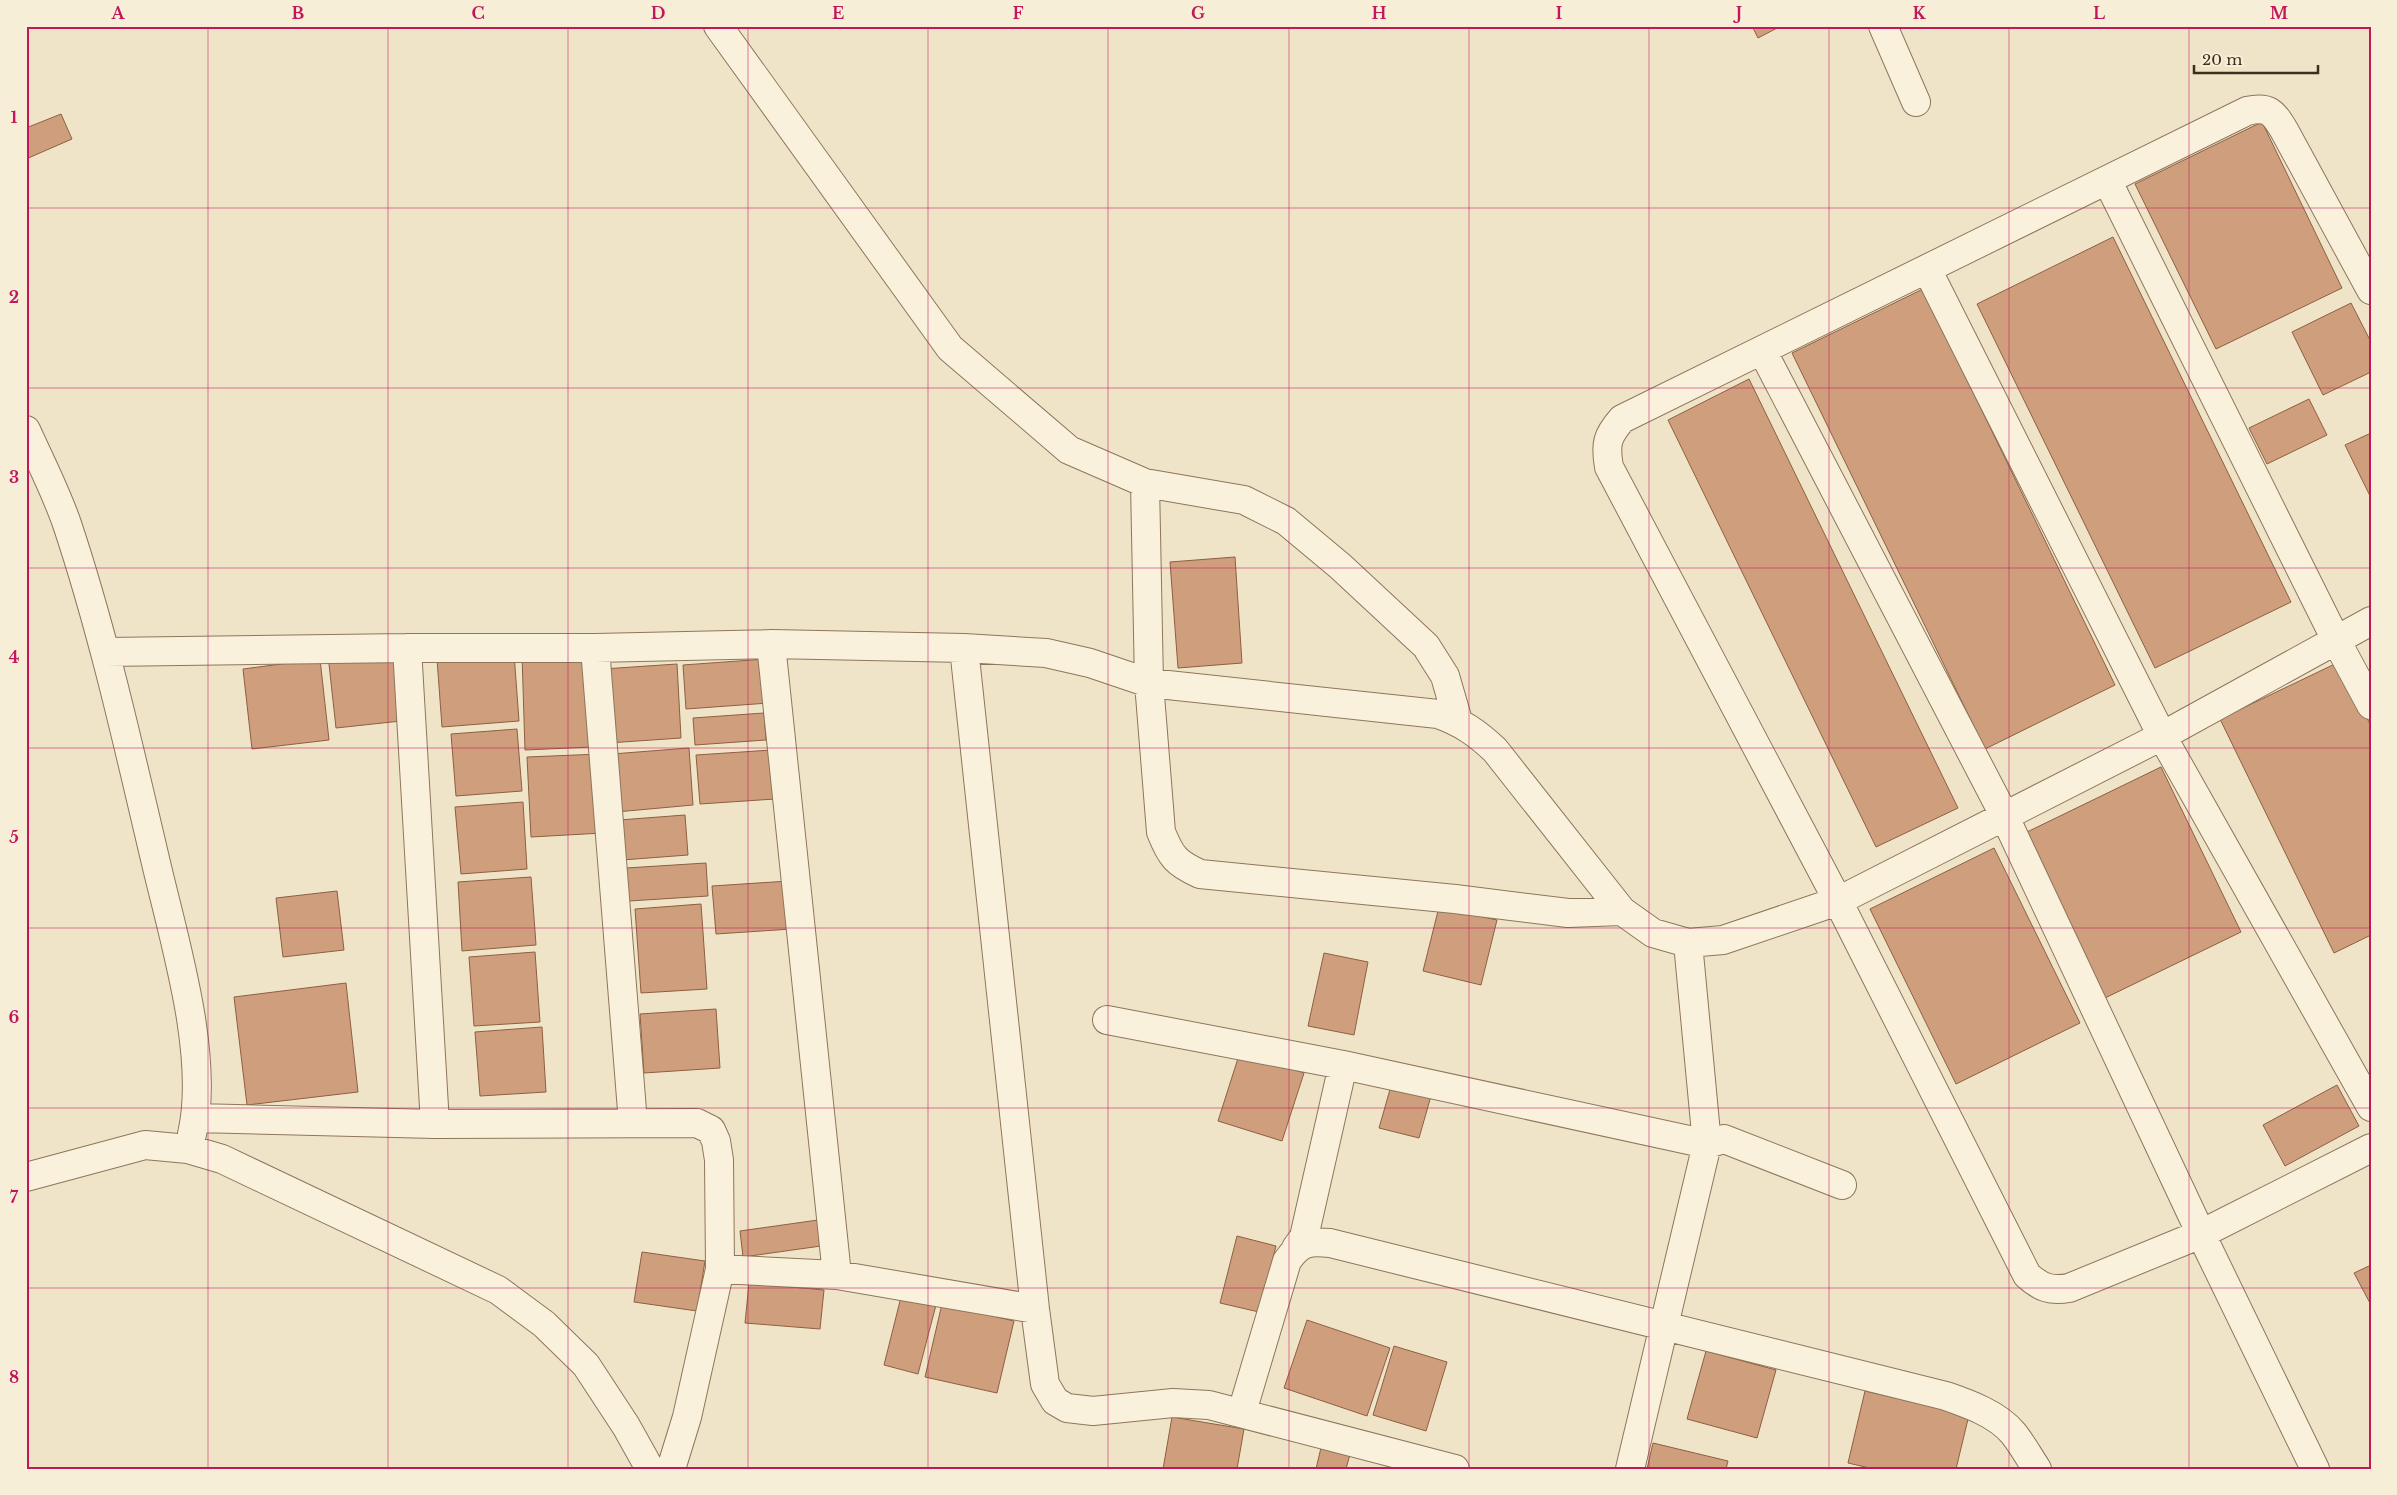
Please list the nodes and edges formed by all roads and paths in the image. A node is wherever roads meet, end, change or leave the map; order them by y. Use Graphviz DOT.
graph roads {
  1 [pos="718,26"];
  2 [pos="1883,26"];
  3 [pos="1916,102"];
  4 [pos="2107,180"];
  5 [pos="1927,268"];
  6 [pos="2371,290"];
  7 [pos="1762,350"];
  8 [pos="26,430"];
  9 [pos="1145,483"];
  10 [pos="2371,621"];
  11 [pos="2336,640"];
  12 [pos="771,644"];
  13 [pos="407,648"];
  14 [pos="595,648"];
  15 [pos="964,648"];
  16 [pos="105,652"];
  17 [pos="1150,683"];
  18 [pos="2371,704"];
  19 [pos="1458,721"];
  20 [pos="2162,736"];
  21 [pos="2004,815"];
  22 [pos="1838,901"];
  23 [pos="1622,911"];
  24 [pos="1688,943"];
  25 [pos="1107,1020"];
  26 [pos="1343,1065"];
  27 [pos="2371,1106"];
  28 [pos="196,1118"];
  29 [pos="634,1123"];
  30 [pos="435,1124"];
  31 [pos="1707,1144"];
  32 [pos="188,1148"];
  33 [pos="2371,1148"];
  34 [pos="26,1177"];
  35 [pos="1842,1185"];
  36 [pos="2201,1234"];
  37 [pos="1296,1248"];
  38 [pos="720,1270"];
  39 [pos="837,1275"];
  40 [pos="1035,1309"];
  41 [pos="1664,1325"];
  42 [pos="1242,1412"];
  43 [pos="650,1469"];
  44 [pos="670,1469"];
  45 [pos="1455,1469"];
  46 [pos="1630,1469"];
  47 [pos="2037,1469"];
  48 [pos="2315,1469"];
  1 -- 9 [label="street"];
  2 -- 3 [label="street"];
  4 -- 5 [label="street"];
  4 -- 6 [label="street"];
  4 -- 11 [label="street"];
  5 -- 7 [label="street"];
  5 -- 20 [label="street"];
  7 -- 21 [label="street"];
  7 -- 22 [label="street"];
  8 -- 16 [label="street"];
  9 -- 17 [label="street"];
  9 -- 19 [label="street"];
  10 -- 11 [label="street"];
  11 -- 18 [label="street"];
  11 -- 20 [label="street"];
  12 -- 14 [label="street"];
  12 -- 15 [label="street"];
  12 -- 39 [label="street"];
  13 -- 14 [label="street"];
  13 -- 16 [label="street"];
  13 -- 30 [label="street"];
  14 -- 29 [label="street"];
  15 -- 17 [label="street"];
  15 -- 40 [label="street"];
  16 -- 28 [label="street"];
  17 -- 19 [label="street"];
  17 -- 23 [label="street"];
  19 -- 23 [label="street"];
  20 -- 21 [label="street"];
  20 -- 27 [label="street"];
  21 -- 22 [label="street"];
  21 -- 36 [label="street"];
  22 -- 24 [label="street"];
  22 -- 36 [label="street"];
  23 -- 24 [label="street"];
  24 -- 31 [label="street"];
  25 -- 26 [label="street"];
  26 -- 31 [label="street"];
  26 -- 37 [label="street"];
  28 -- 30 [label="street"];
  28 -- 32 [label="street"];
  29 -- 30 [label="street"];
  29 -- 38 [label="street"];
  31 -- 35 [label="street"];
  31 -- 41 [label="street"];
  32 -- 34 [label="street"];
  32 -- 43 [label="street"];
  33 -- 36 [label="street"];
  36 -- 48 [label="street"];
  37 -- 41 [label="street"];
  37 -- 42 [label="street"];
  38 -- 39 [label="street"];
  38 -- 44 [label="street"];
  39 -- 40 [label="street"];
  40 -- 42 [label="street"];
  41 -- 46 [label="street"];
  41 -- 47 [label="street"];
  42 -- 45 [label="street"];
}
